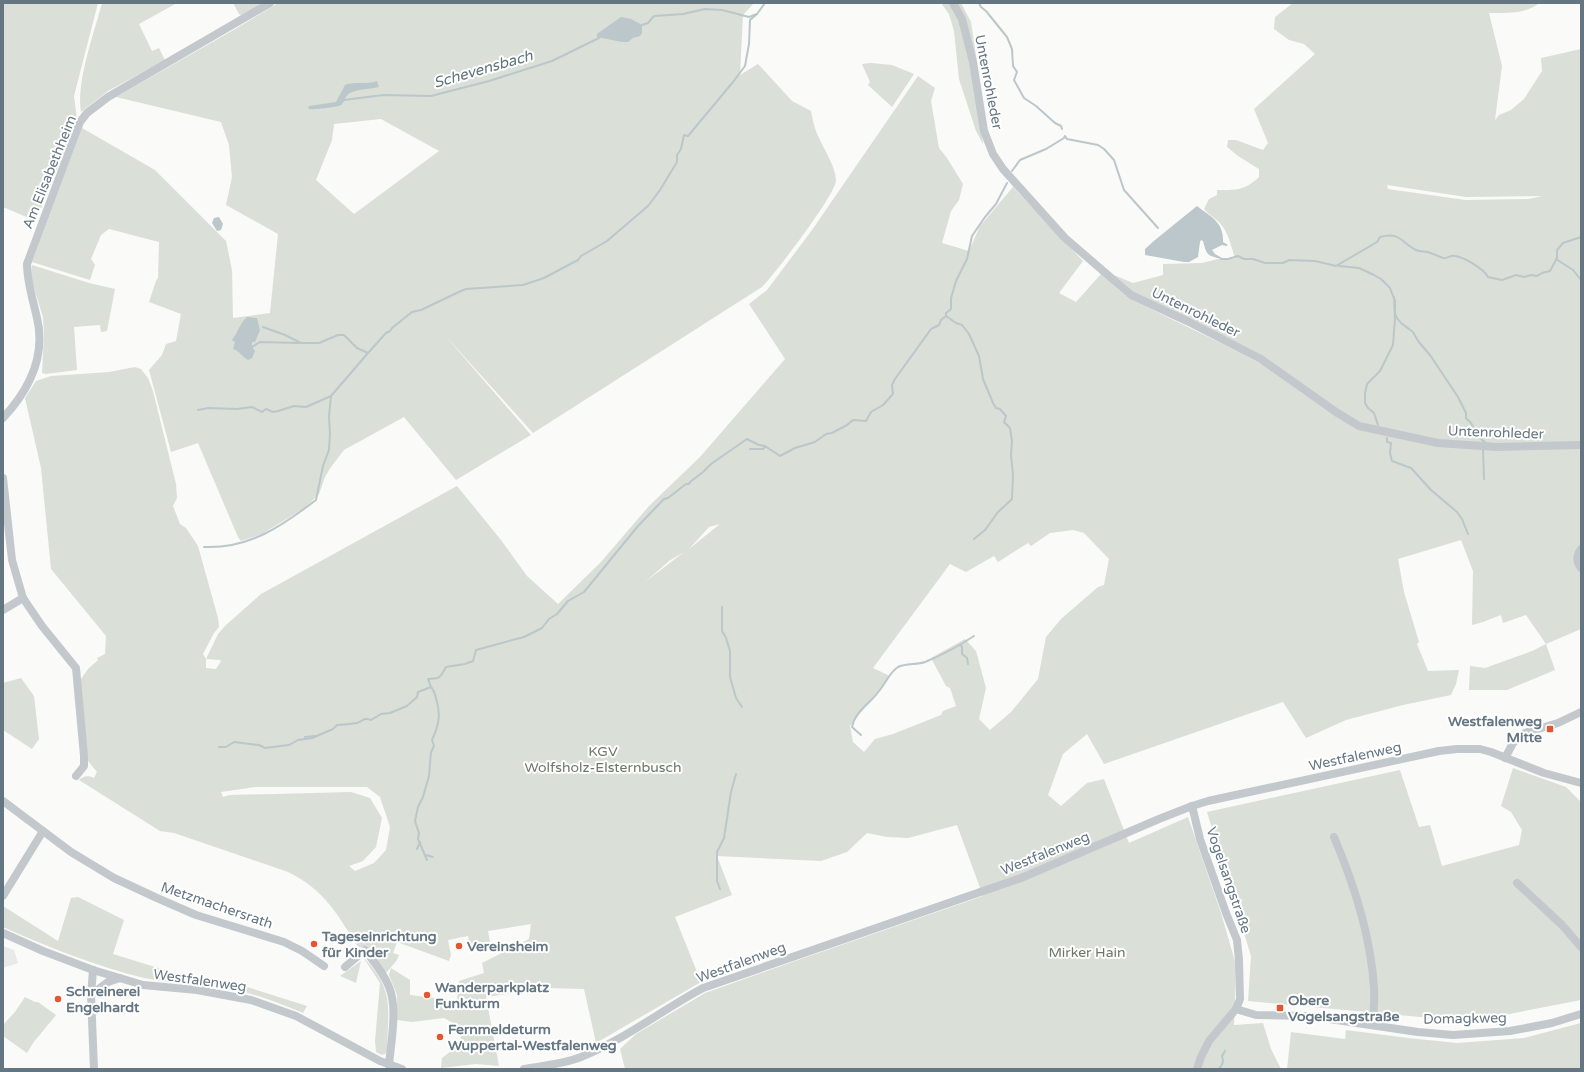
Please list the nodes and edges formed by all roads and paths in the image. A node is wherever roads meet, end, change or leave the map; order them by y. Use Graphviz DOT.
graph roads {
  1 [pos="270,3"];
  2 [pos="953,3"];
  3 [pos="3,418"];
  4 [pos="1581,445"];
  5 [pos="3,478"];
  6 [pos="1581,549"];
  7 [pos="1581,568"];
  8 [pos="23,598"];
  9 [pos="3,610"];
  10 [pos="1581,712"];
  11 [pos="1505,758"];
  12 [pos="76,776"];
  13 [pos="1581,783"];
  14 [pos="3,801"];
  15 [pos="1192,806"];
  16 [pos="43,831"];
  17 [pos="1334,837"];
  18 [pos="1517,884"];
  19 [pos="3,896"];
  20 [pos="3,933"];
  21 [pos="1581,947"];
  22 [pos="324,966"];
  23 [pos="345,967"];
  24 [pos="93,970"];
  25 [pos="120,978"];
  26 [pos="90,995"];
  27 [pos="1236,1009"];
  28 [pos="1581,1014"];
  29 [pos="1373,1025"];
  30 [pos="395,1067"];
  31 [pos="94,1069"];
  32 [pos="524,1069"];
  33 [pos="1197,1069"];
  1 -- 3 [label="street, Am Elisabethheim"];
  2 -- 4 [label="street, Untenrohleder"];
  5 -- 8 [label="street"];
  6 -- 7 [label="street"];
  8 -- 9 [label="street"];
  8 -- 12 [label="street"];
  10 -- 11 [label="street"];
  11 -- 13 [label="street, Westfalenweg"];
  11 -- 15 [label="street, Westfalenweg"];
  14 -- 16 [label="street, Metzmachersrath"];
  15 -- 27 [label="street, Vogelsangstraße"];
  15 -- 32 [label="street, Westfalenweg"];
  16 -- 19 [label="street"];
  16 -- 22 [label="street, Metzmachersrath"];
  17 -- 29 [label="street"];
  18 -- 21 [label="street"];
  20 -- 24 [label="street, Westfalenweg"];
  23 -- 30 [label="street, Westfalenweg"];
  24 -- 25 [label="street, Westfalenweg"];
  24 -- 26 [label="street"];
  25 -- 26 [label="street"];
  25 -- 30 [label="street, Westfalenweg"];
  26 -- 31 [label="street"];
  27 -- 29 [label="street, Domagkweg"];
  27 -- 33 [label="street"];
  28 -- 29 [label="street, Domagkweg"];
}
